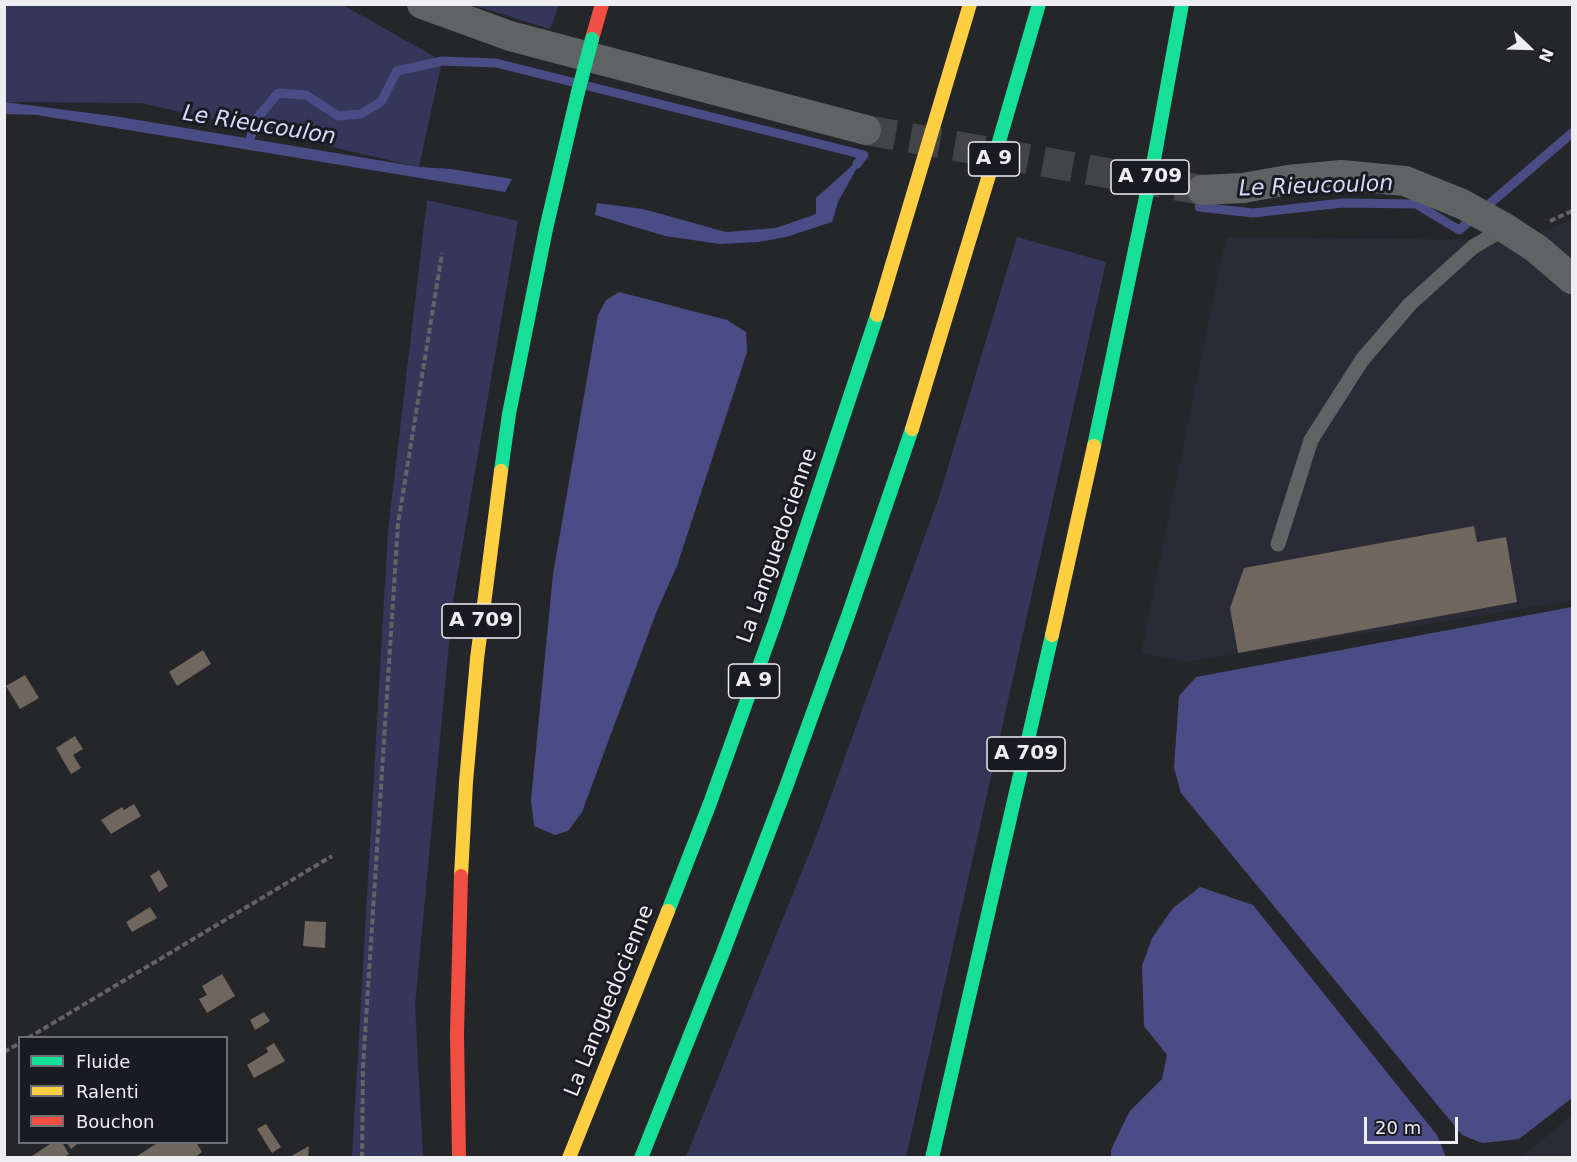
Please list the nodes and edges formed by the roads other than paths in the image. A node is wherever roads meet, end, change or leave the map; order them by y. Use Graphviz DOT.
graph roads {
  1 [pos="422,4"];
  2 [pos="602,4"];
  3 [pos="970,4"];
  4 [pos="1039,4"];
  5 [pos="1182,4"];
  6 [pos="866,130"];
  7 [pos="1202,190"];
  8 [pos="1483,216"];
  9 [pos="1572,279"];
  10 [pos="1278,544"];
  11 [pos="459,1158"];
  12 [pos="569,1158"];
  13 [pos="641,1158"];
  14 [pos="932,1158"];
  1 -- 6 [label="street"];
  2 -- 11 [label="highway, A 709, bridge"];
  3 -- 12 [label="highway, La Languedocienne / A 9"];
  4 -- 13 [label="highway, A 9"];
  5 -- 14 [label="highway, A 709"];
  7 -- 8 [label="street"];
  8 -- 9 [label="street"];
  8 -- 10 [label="lane"];
}
